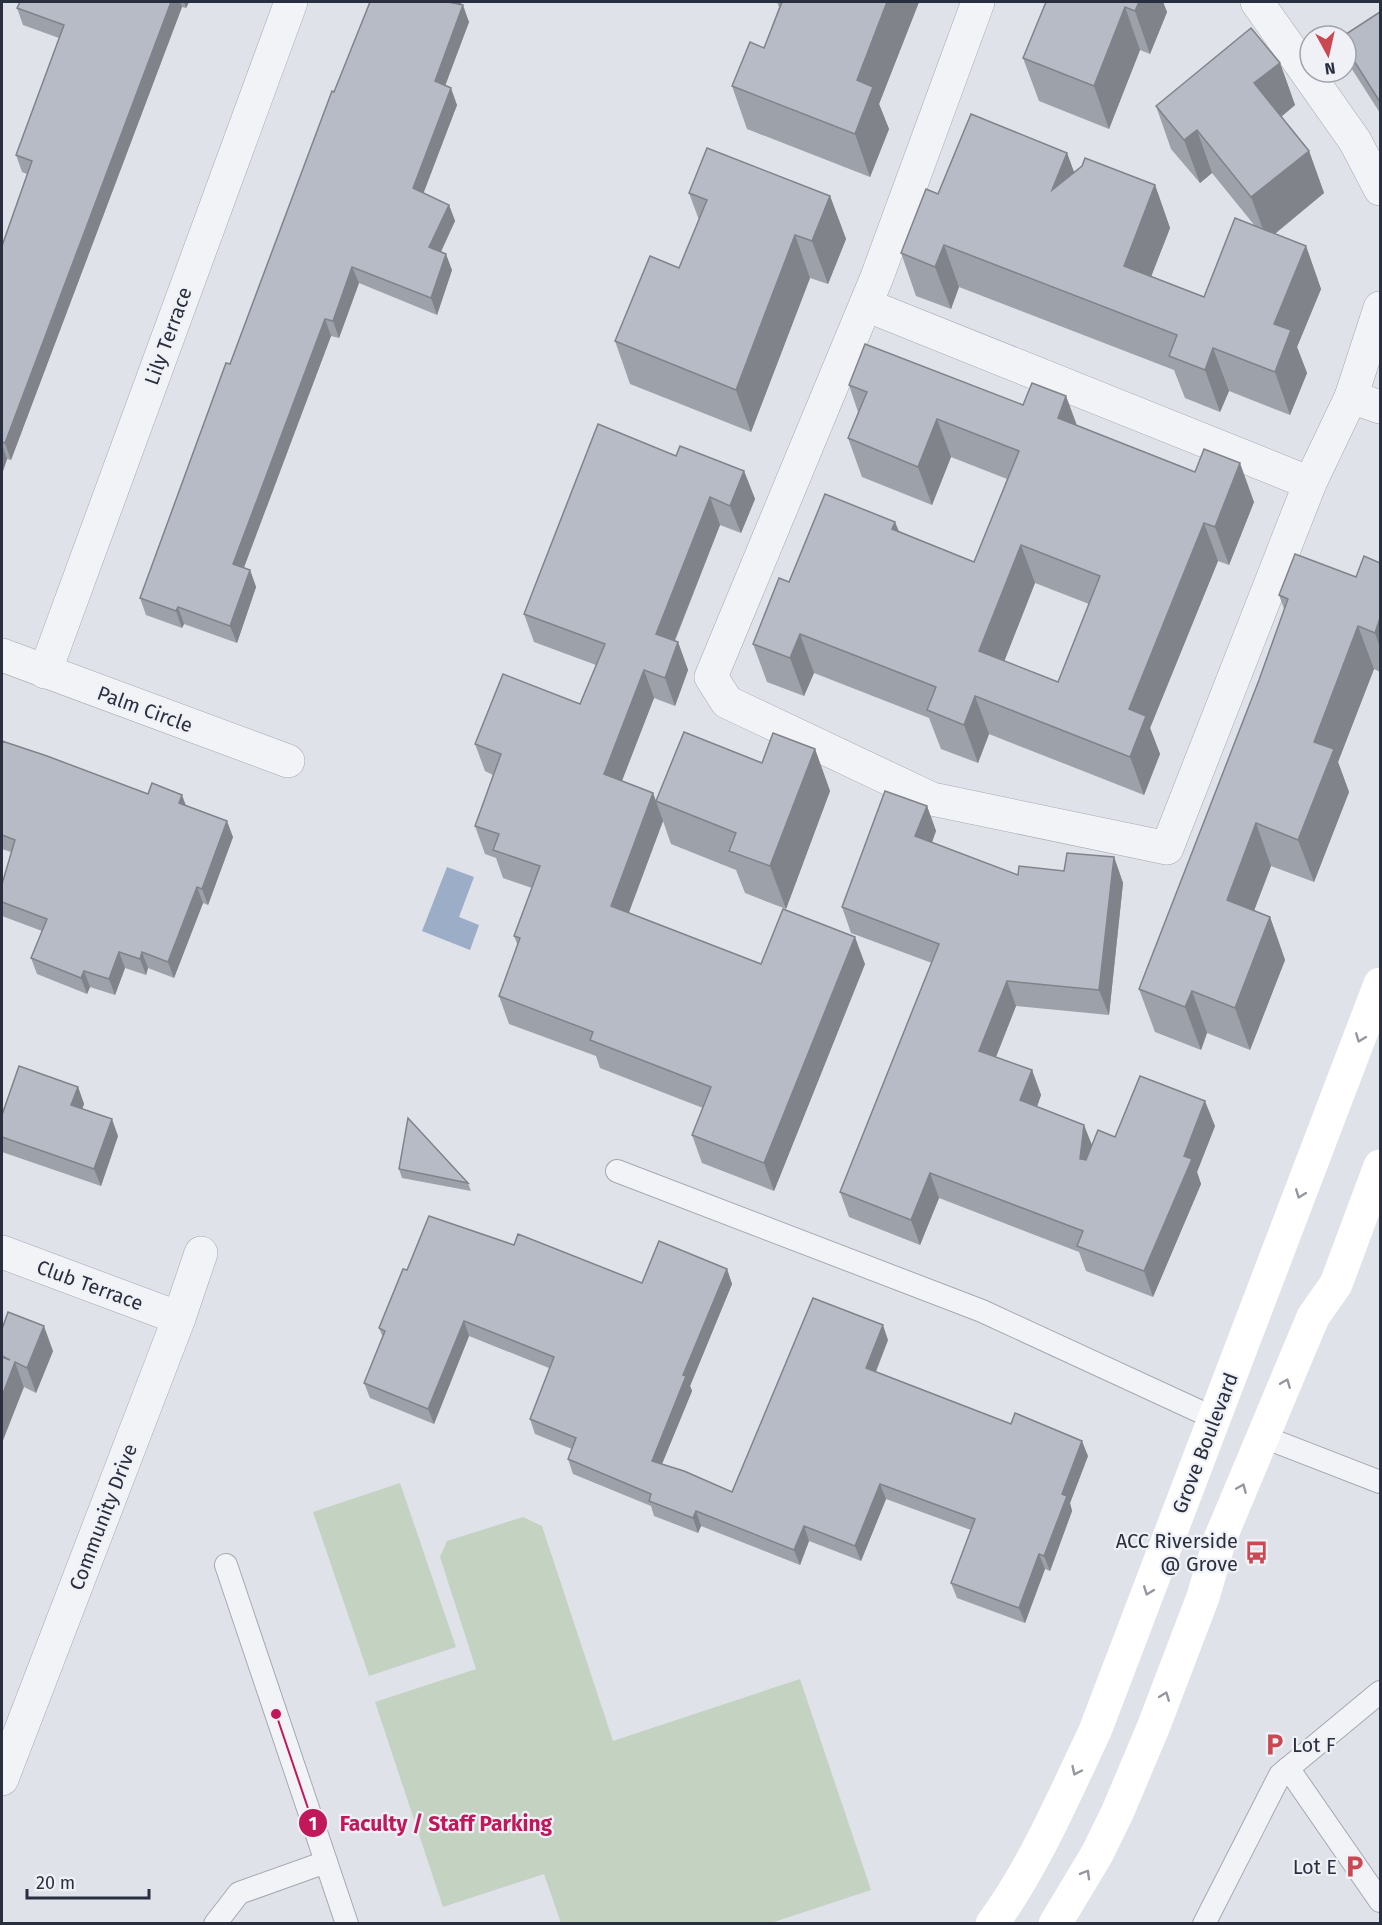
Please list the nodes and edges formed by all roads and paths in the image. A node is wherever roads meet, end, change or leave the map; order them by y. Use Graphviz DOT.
graph roads {
  1 [pos="291,2"];
  2 [pos="978,2"];
  3 [pos="1257,2"];
  4 [pos="1380,189"];
  5 [pos="866,305"];
  6 [pos="1380,308"];
  7 [pos="1366,402"];
  8 [pos="1310,483"];
  9 [pos="2,656"];
  10 [pos="45,672"];
  11 [pos="288,761"];
  12 [pos="1380,984"];
  13 [pos="1380,1166"];
  14 [pos="617,1171"];
  15 [pos="2,1252"];
  16 [pos="201,1252"];
  17 [pos="179,1318"];
  18 [pos="1214,1418"];
  19 [pos="1264,1437"];
  20 [pos="1380,1482"];
  21 [pos="226,1565"];
  22 [pos="1380,1692"];
  23 [pos="1288,1768"];
  24 [pos="2,1779"];
  25 [pos="326,1862"];
  26 [pos="1380,1901"];
  27 [pos="215,1923"];
  28 [pos="347,1923"];
  29 [pos="992,1923"];
  30 [pos="1055,1923"];
  31 [pos="1204,1923"];
  1 -- 10 [label="street, Lily Terrace"];
  2 -- 5 [label="street"];
  3 -- 4 [label="street"];
  5 -- 8 [label="street"];
  5 -- 8 [label="street"];
  6 -- 7 [label="street"];
  7 -- 8 [label="street"];
  9 -- 10 [label="street, Palm Circle"];
  10 -- 11 [label="street, Palm Circle"];
  12 -- 18 [label="street, Grove Boulevard, one-way"];
  19 -- 13 [label="street, one-way"];
  14 -- 18 [label="lane"];
  15 -- 17 [label="street, Club Terrace"];
  16 -- 17 [label="street, Community Drive"];
  17 -- 24 [label="street, Community Drive"];
  18 -- 19 [label="street"];
  18 -- 29 [label="street, Grove Boulevard, one-way"];
  19 -- 20 [label="lane"];
  30 -- 19 [label="street, one-way"];
  21 -- 25 [label="lane"];
  22 -- 23 [label="lane"];
  23 -- 26 [label="lane"];
  23 -- 31 [label="lane"];
  25 -- 27 [label="lane"];
  25 -- 28 [label="lane"];
}
